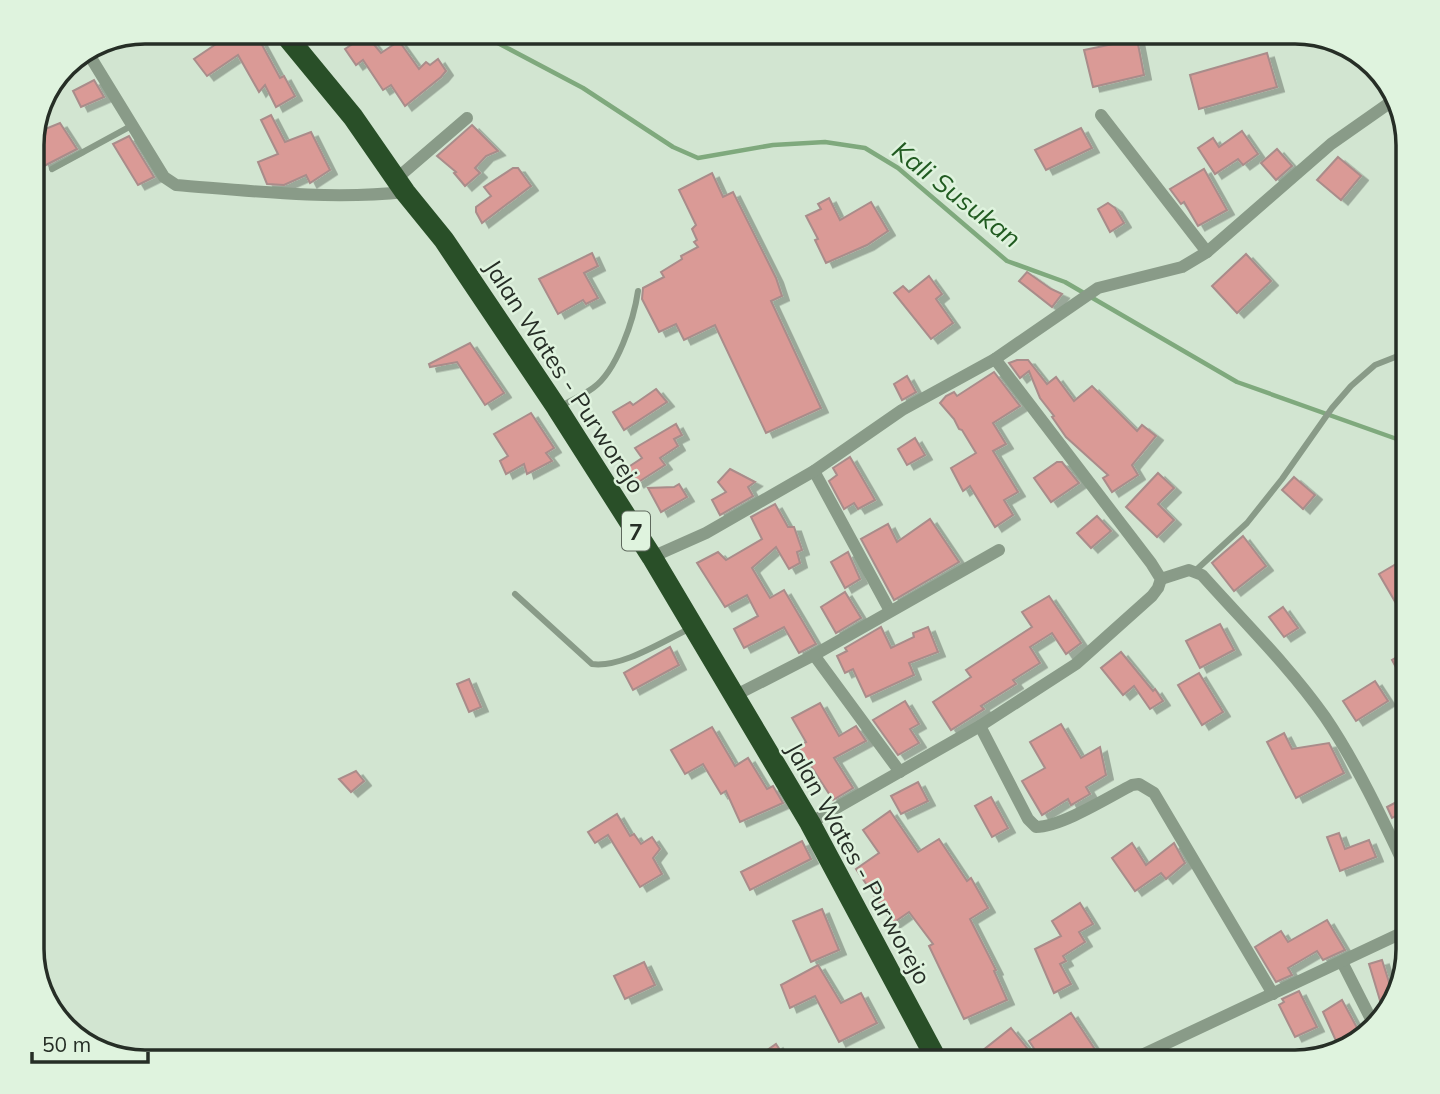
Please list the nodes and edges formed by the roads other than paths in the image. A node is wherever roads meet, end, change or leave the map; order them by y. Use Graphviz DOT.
graph roads {
  1 [pos="293,44"];
  2 [pos="91,59"];
  3 [pos="1388,104"];
  4 [pos="1101,115"];
  5 [pos="467,118"];
  6 [pos="131,126"];
  7 [pos="52,169"];
  8 [pos="401,186"];
  9 [pos="1207,252"];
  10 [pos="638,290"];
  11 [pos="1396,357"];
  12 [pos="995,359"];
  13 [pos="557,408"];
  14 [pos="814,471"];
  15 [pos="999,550"];
  16 [pos="652,557"];
  17 [pos="1195,571"];
  18 [pos="1161,579"];
  19 [pos="515,594"];
  20 [pos="890,611"];
  21 [pos="693,628"];
  22 [pos="814,655"];
  23 [pos="734,696"];
  24 [pos="980,726"];
  25 [pos="900,772"];
  26 [pos="810,823"];
  27 [pos="1396,847"];
  28 [pos="1396,936"];
  29 [pos="1342,962"];
  30 [pos="1273,994"];
  31 [pos="1370,1017"];
  32 [pos="932,1050"];
  33 [pos="1153,1050"];
  1 -- 8 [label="highway, Jalan Wates - Purworejo / 7"];
  2 -- 6 [label="street"];
  3 -- 9 [label="street"];
  4 -- 9 [label="street"];
  5 -- 8 [label="street"];
  6 -- 7 [label="lane"];
  6 -- 8 [label="street"];
  8 -- 13 [label="highway, Jalan Wates - Purworejo / 7"];
  9 -- 12 [label="street"];
  10 -- 13 [label="lane"];
  11 -- 17 [label="lane"];
  12 -- 14 [label="street"];
  12 -- 18 [label="street"];
  13 -- 16 [label="highway, Jalan Wates - Purworejo / 7"];
  14 -- 16 [label="street"];
  14 -- 20 [label="street"];
  15 -- 20 [label="street"];
  16 -- 21 [label="highway, Jalan Wates - Purworejo / 7"];
  17 -- 18 [label="street"];
  17 -- 27 [label="street"];
  18 -- 24 [label="street"];
  19 -- 21 [label="lane"];
  20 -- 22 [label="street"];
  21 -- 23 [label="highway, Jalan Wates - Purworejo / 7"];
  22 -- 23 [label="street"];
  22 -- 25 [label="street"];
  23 -- 26 [label="highway, Jalan Wates - Purworejo / 7"];
  24 -- 25 [label="street"];
  24 -- 30 [label="street"];
  25 -- 26 [label="street"];
  26 -- 32 [label="highway, Jalan Wates - Purworejo / 7"];
  28 -- 29 [label="street"];
  29 -- 30 [label="street"];
  29 -- 31 [label="street"];
  30 -- 33 [label="street"];
}
